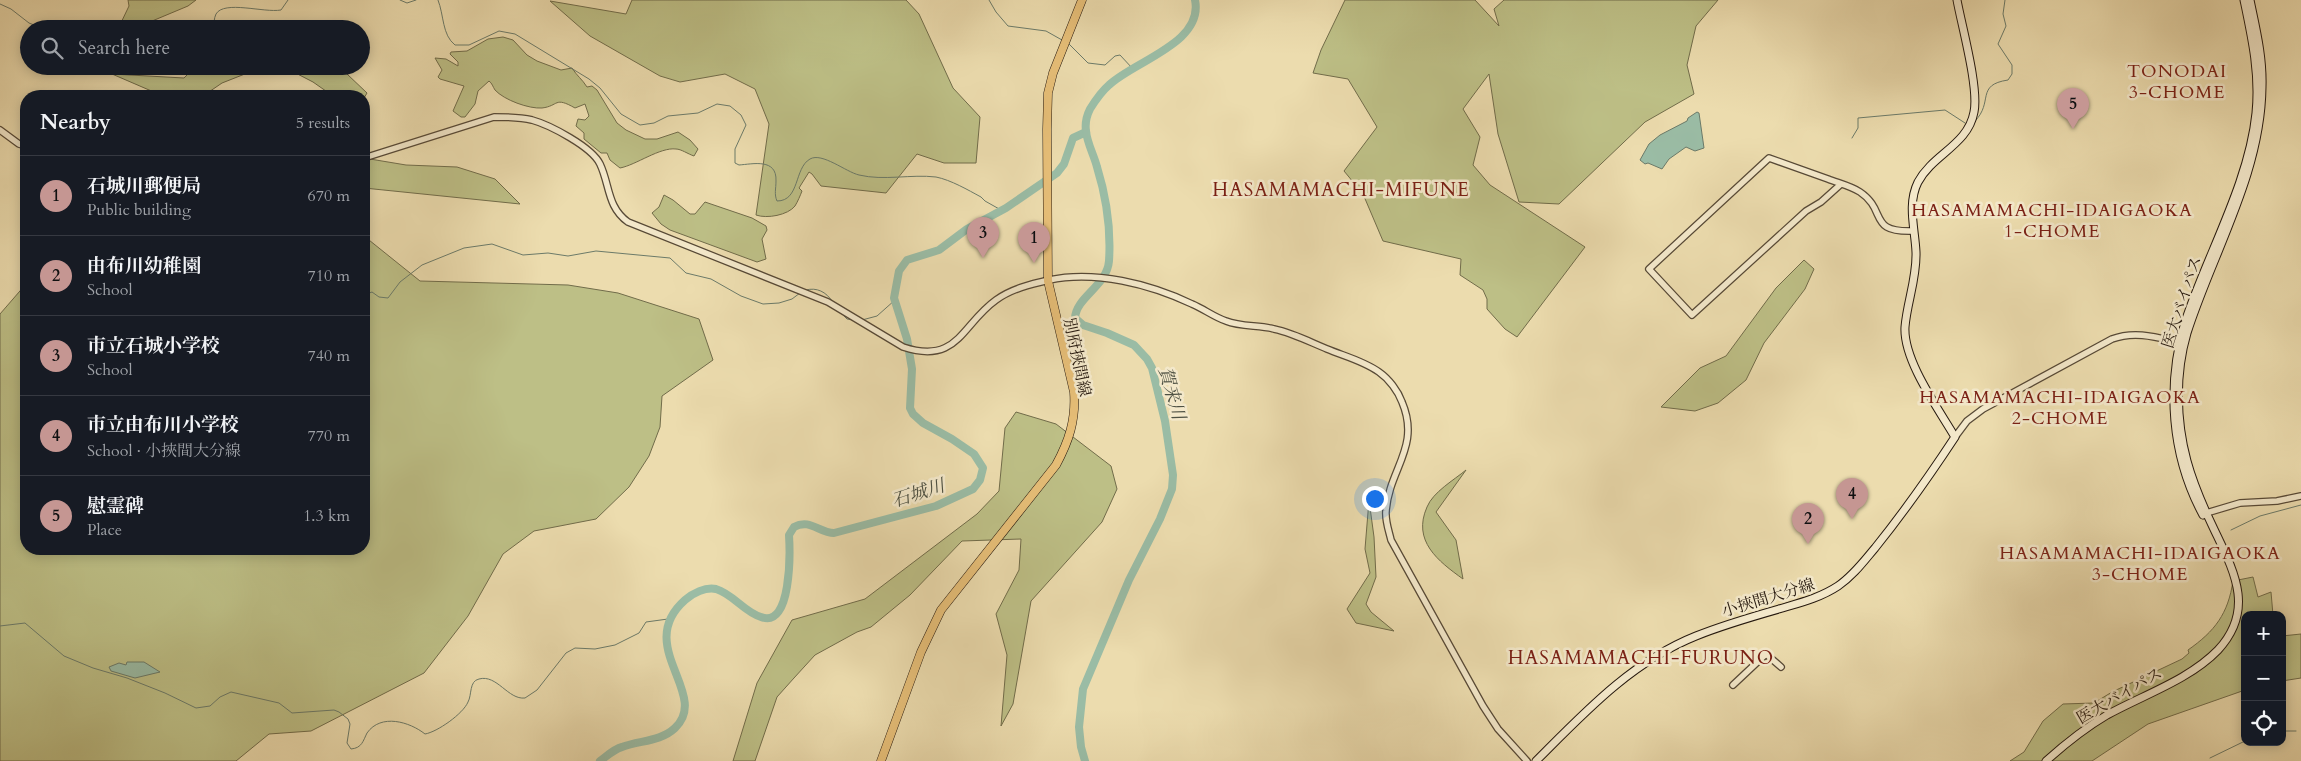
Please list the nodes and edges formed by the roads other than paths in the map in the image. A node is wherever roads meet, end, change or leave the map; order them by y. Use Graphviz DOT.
graph roads {
  1 [pos="1082,0"];
  2 [pos="1957,0"];
  3 [pos="2244,0"];
  4 [pos="2250,0"];
  5 [pos="0,130"];
  6 [pos="20,144"];
  7 [pos="370,156"];
  8 [pos="1841,184"];
  9 [pos="1914,231"];
  10 [pos="1048,281"];
  11 [pos="2182,343"];
  12 [pos="1954,437"];
  13 [pos="2301,496"];
  14 [pos="2204,514"];
  15 [pos="1781,667"];
  16 [pos="1733,684"];
  17 [pos="881,761"];
  18 [pos="1527,761"];
  19 [pos="1536,761"];
  20 [pos="2046,761"];
  1 -- 10 [label="main road, 別府挾間線"];
  2 -- 9 [label="main road"];
  3 -- 11 [label="main road, 医大バイパス"];
  4 -- 11 [label="main road, 医大バイパス"];
  5 -- 6 [label="street"];
  7 -- 10 [label="street"];
  8 -- 8 [label="street"];
  8 -- 9 [label="street"];
  9 -- 12 [label="main road"];
  10 -- 17 [label="main road, 別府挾間線"];
  10 -- 18 [label="street"];
  11 -- 12 [label="street"];
  11 -- 14 [label="main road, 医大バイパス"];
  12 -- 19 [label="main road, 小挾間大分線"];
  13 -- 14 [label="street"];
  14 -- 20 [label="main road, 医大バイパス"];
  15 -- 16 [label="street"];
}
